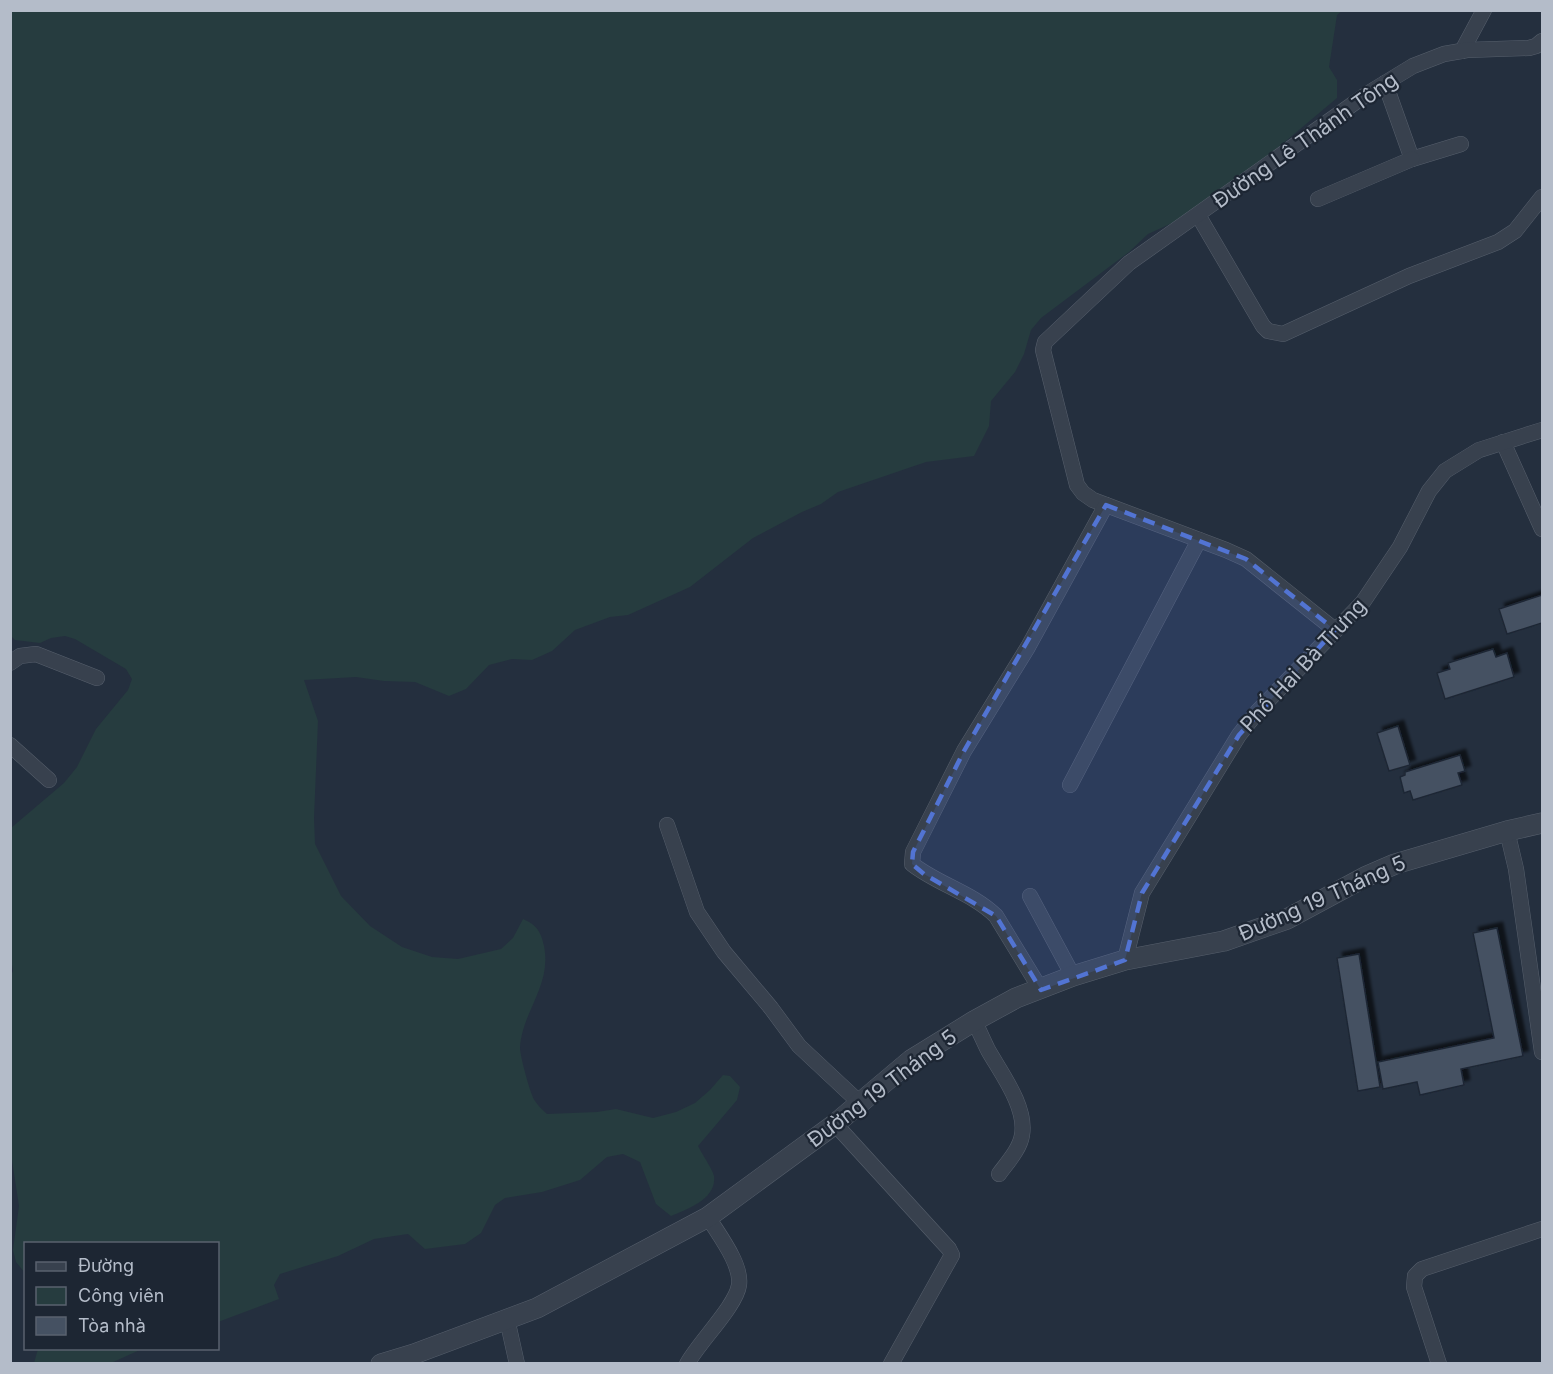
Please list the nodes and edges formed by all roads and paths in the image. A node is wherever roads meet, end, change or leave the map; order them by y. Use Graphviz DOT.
graph roads {
  1 [pos="1484,10"];
  2 [pos="1540,45"];
  3 [pos="1462,51"];
  4 [pos="1385,83"];
  5 [pos="1461,144"];
  6 [pos="1412,159"];
  7 [pos="1542,197"];
  8 [pos="1318,199"];
  9 [pos="1198,215"];
  10 [pos="1542,430"];
  11 [pos="1503,442"];
  12 [pos="1106,505"];
  13 [pos="1542,529"];
  14 [pos="1199,540"];
  15 [pos="1335,630"];
  16 [pos="10,663"];
  17 [pos="97,678"];
  18 [pos="10,745"];
  19 [pos="49,780"];
  20 [pos="1070,785"];
  21 [pos="1542,823"];
  22 [pos="667,825"];
  23 [pos="1507,831"];
  24 [pos="1030,896"];
  25 [pos="1125,960"];
  26 [pos="1073,976"];
  27 [pos="1041,990"];
  28 [pos="974,1020"];
  29 [pos="1542,1052"];
  30 [pos="860,1103"];
  31 [pos="835,1125"];
  32 [pos="999,1174"];
  33 [pos="708,1217"];
  34 [pos="1542,1228"];
  35 [pos="507,1318"];
  36 [pos="381,1364"];
  37 [pos="517,1364"];
  38 [pos="687,1364"];
  39 [pos="891,1364"];
  40 [pos="1439,1364"];
  1 -- 3 [label="street"];
  2 -- 3 [label="street, Đường Lê Thánh Tông"];
  3 -- 4 [label="street, Đường Lê Thánh Tông"];
  4 -- 6 [label="street"];
  4 -- 9 [label="street, Đường Lê Thánh Tông"];
  5 -- 6 [label="street"];
  6 -- 8 [label="street"];
  7 -- 9 [label="street"];
  9 -- 12 [label="street, Đường Lê Thánh Tông"];
  10 -- 11 [label="street, Phố Hai Bà Trưng"];
  11 -- 13 [label="street"];
  11 -- 15 [label="street, Phố Hai Bà Trưng"];
  12 -- 14 [label="street"];
  12 -- 27 [label="street"];
  14 -- 15 [label="street"];
  14 -- 20 [label="street"];
  15 -- 25 [label="street, Phố Hai Bà Trưng"];
  16 -- 17 [label="street"];
  18 -- 19 [label="street"];
  21 -- 23 [label="street, Đường 19 Tháng 5"];
  22 -- 30 [label="street"];
  23 -- 25 [label="street, Đường 19 Tháng 5"];
  23 -- 29 [label="street"];
  24 -- 26 [label="street"];
  25 -- 26 [label="street, Đường 19 Tháng 5"];
  26 -- 27 [label="street, Đường 19 Tháng 5"];
  27 -- 28 [label="street, Đường 19 Tháng 5"];
  28 -- 30 [label="street, Đường 19 Tháng 5"];
  28 -- 32 [label="street"];
  30 -- 31 [label="street, Đường 19 Tháng 5"];
  31 -- 33 [label="street, Đường 19 Tháng 5"];
  31 -- 39 [label="street"];
  33 -- 35 [label="street, Đường 19 Tháng 5"];
  33 -- 38 [label="street"];
  34 -- 40 [label="street"];
  35 -- 36 [label="street, Đường 19 Tháng 5"];
  35 -- 37 [label="street"];
}
